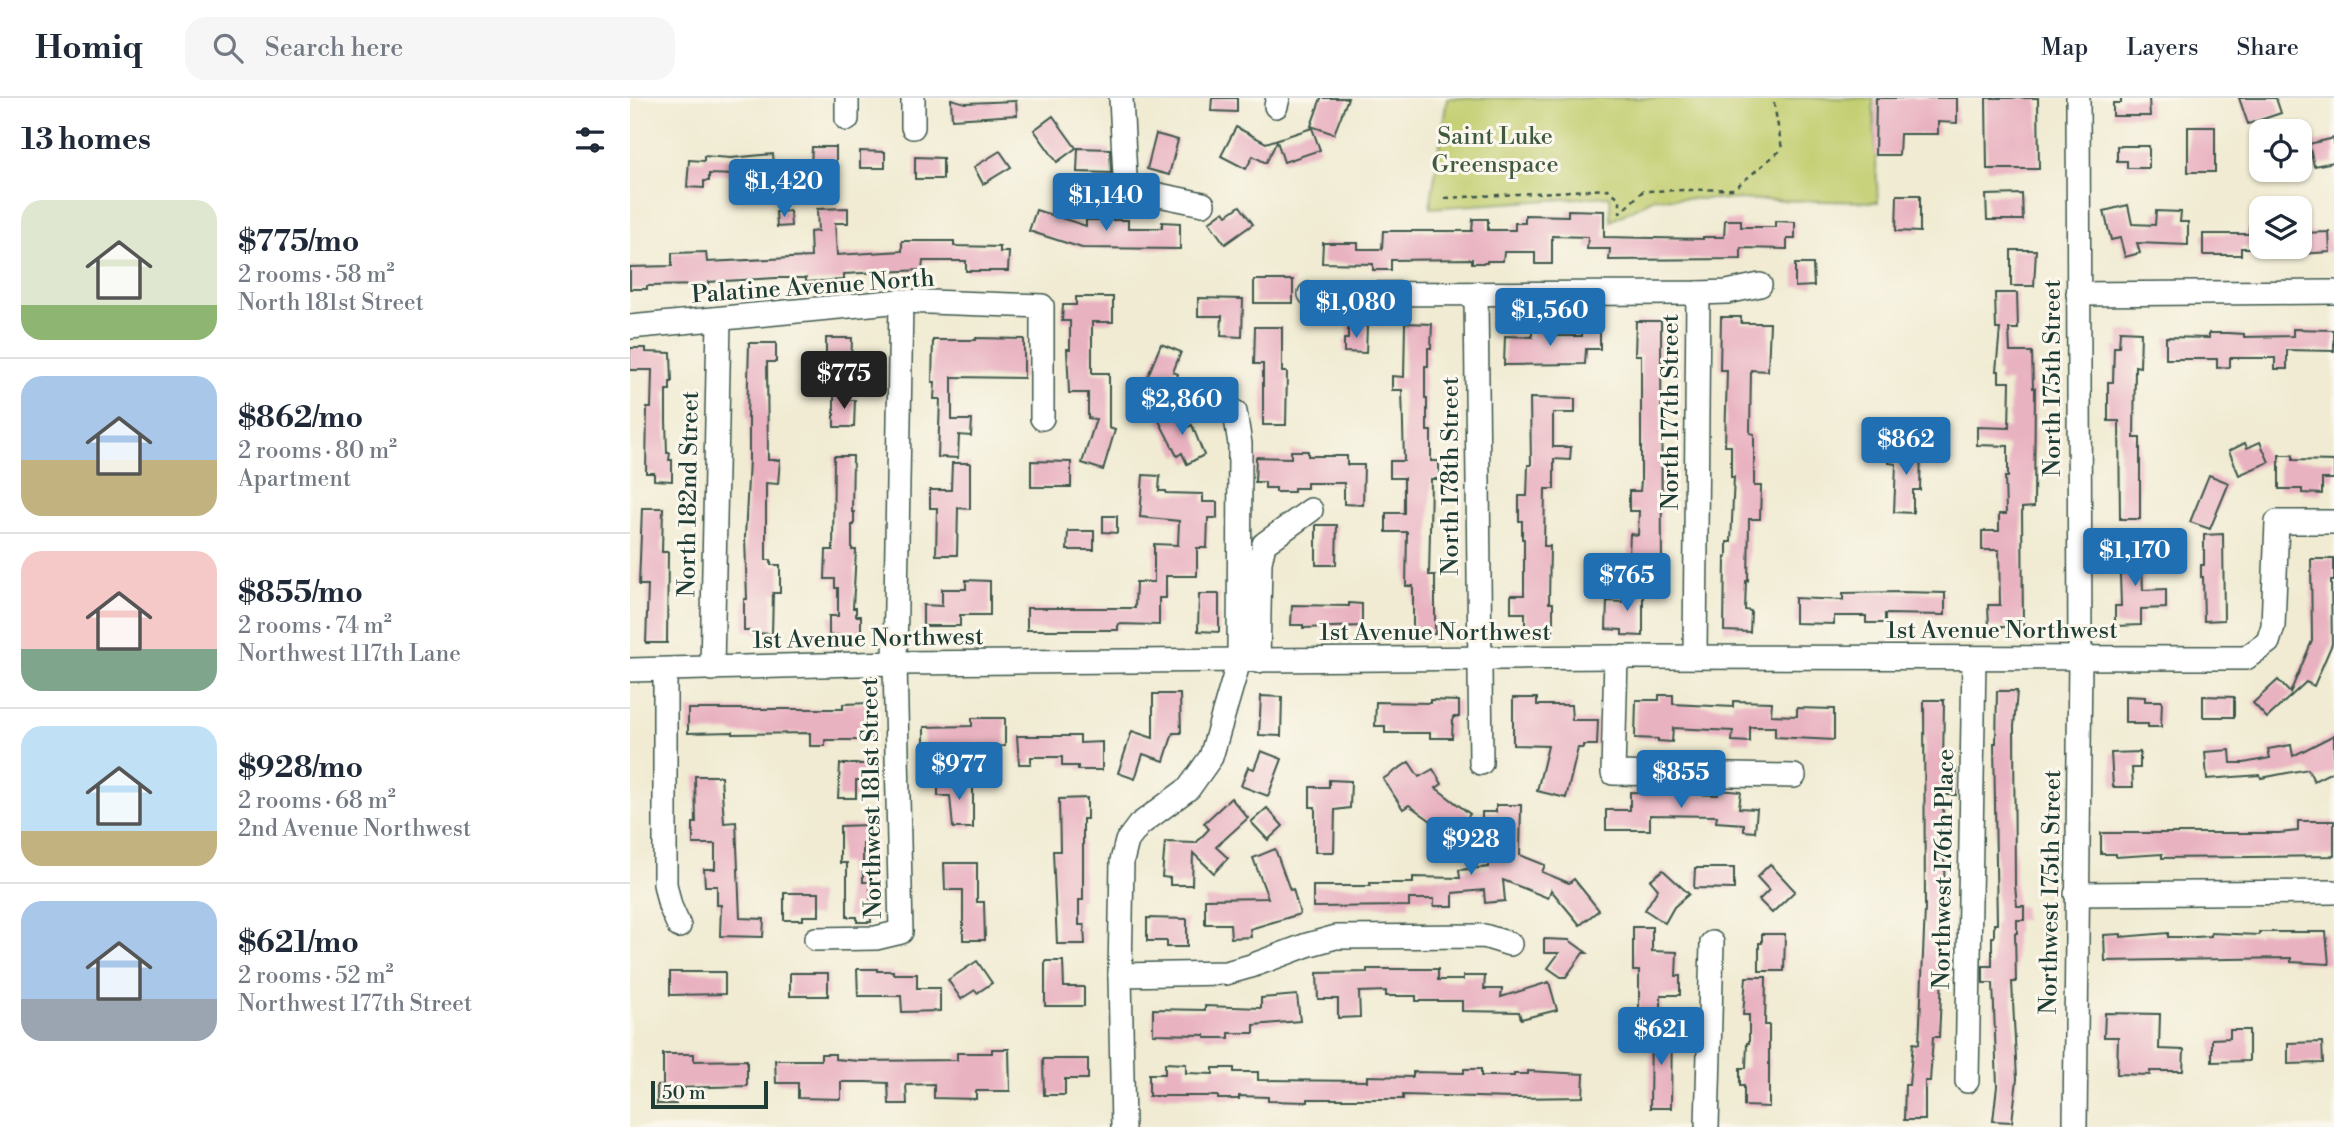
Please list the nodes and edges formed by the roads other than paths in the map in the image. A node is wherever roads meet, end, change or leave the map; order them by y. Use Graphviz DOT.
graph roads {
  1 [pos="913,98"];
  2 [pos="2078,98"];
  3 [pos="1121,101"];
  4 [pos="913,127"];
  5 [pos="1126,196"];
  6 [pos="1073,201"];
  7 [pos="1203,204"];
  8 [pos="1760,285"];
  9 [pos="2334,292"];
  10 [pos="1698,293"];
  11 [pos="1310,294"];
  12 [pos="1476,294"];
  13 [pos="2078,295"];
  14 [pos="901,301"];
  15 [pos="719,320"];
  16 [pos="630,327"];
  17 [pos="1235,412"];
  18 [pos="1042,418"];
  19 [pos="1311,510"];
  20 [pos="2334,522"];
  21 [pos="1616,657"];
  22 [pos="1695,657"];
  23 [pos="2080,657"];
  24 [pos="1974,658"];
  25 [pos="1479,659"];
  26 [pos="1249,661"];
  27 [pos="895,663"];
  28 [pos="712,669"];
  29 [pos="630,670"];
  30 [pos="665,670"];
  31 [pos="1481,763"];
  32 [pos="1794,776"];
  33 [pos="2334,892"];
  34 [pos="2076,894"];
  35 [pos="679,926"];
  36 [pos="816,939"];
  37 [pos="1712,943"];
  38 [pos="1510,944"];
  39 [pos="1120,975"];
  40 [pos="1967,1081"];
  41 [pos="1123,1127"];
  42 [pos="1707,1127"];
  43 [pos="2075,1127"];
  1 -- 4 [label="street"];
  2 -- 13 [label="street, North 175th Street"];
  3 -- 5 [label="street"];
  5 -- 6 [label="street"];
  5 -- 7 [label="street"];
  8 -- 10 [label="street"];
  9 -- 13 [label="street"];
  10 -- 12 [label="street"];
  10 -- 22 [label="street, North 177th Street"];
  11 -- 12 [label="street"];
  12 -- 25 [label="street, North 178th Street"];
  13 -- 23 [label="street, North 175th Street"];
  14 -- 15 [label="street, Palatine Avenue North"];
  14 -- 18 [label="street, Palatine Avenue North"];
  14 -- 27 [label="street, Northwest 181st Street"];
  15 -- 16 [label="street, Palatine Avenue North"];
  15 -- 28 [label="street, North 182nd Street"];
  17 -- 26 [label="street"];
  19 -- 26 [label="street"];
  20 -- 23 [label="street, 1st Avenue Northwest"];
  21 -- 22 [label="street, 1st Avenue Northwest"];
  21 -- 25 [label="street, 1st Avenue Northwest"];
  21 -- 32 [label="street"];
  22 -- 24 [label="street, 1st Avenue Northwest"];
  23 -- 24 [label="street, 1st Avenue Northwest"];
  23 -- 34 [label="street, Northwest 175th Street"];
  24 -- 40 [label="street, Northwest 176th Place"];
  25 -- 26 [label="street, 1st Avenue Northwest"];
  25 -- 31 [label="street, North 178th Street"];
  26 -- 27 [label="street, 1st Avenue Northwest"];
  26 -- 39 [label="street"];
  27 -- 28 [label="street, 1st Avenue Northwest"];
  27 -- 36 [label="street, Northwest 181st Street"];
  28 -- 30 [label="street, 1st Avenue Northwest"];
  29 -- 30 [label="street, 1st Avenue Northwest"];
  30 -- 35 [label="street"];
  33 -- 34 [label="street"];
  34 -- 43 [label="street, Northwest 175th Street"];
  37 -- 42 [label="street"];
  38 -- 39 [label="street"];
  39 -- 41 [label="street"];
}
